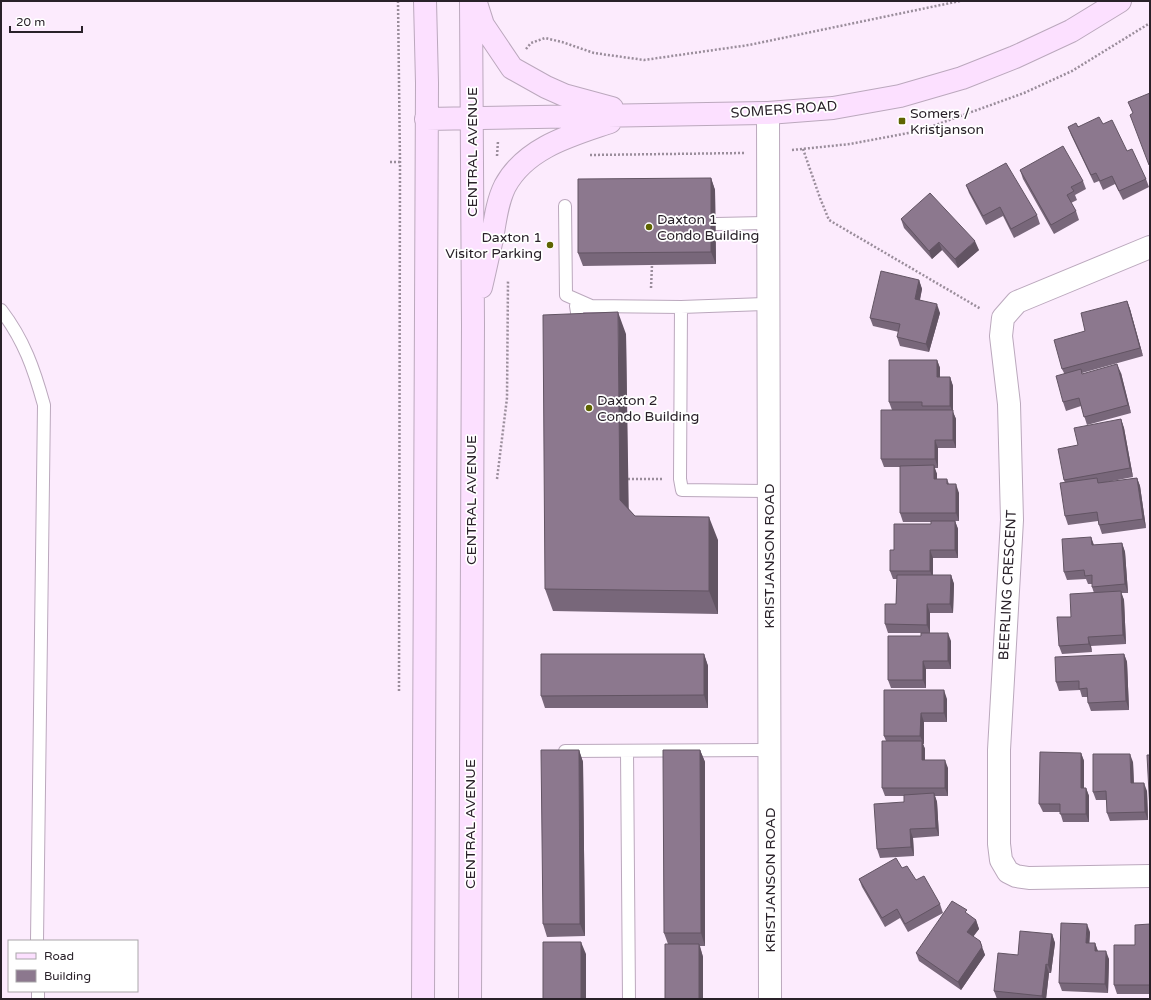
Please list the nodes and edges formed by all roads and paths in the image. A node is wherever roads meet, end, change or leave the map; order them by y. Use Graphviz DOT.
graph roads {
  1 [pos="398,1"];
  2 [pos="425,1"];
  3 [pos="471,1"];
  4 [pos="475,1"];
  5 [pos="960,1"];
  6 [pos="1120,1"];
  7 [pos="1150,23"];
  8 [pos="512,68"];
  9 [pos="768,113"];
  10 [pos="632,114"];
  11 [pos="426,119"];
  12 [pos="471,119"];
  13 [pos="803,150"];
  14 [pos="770,152"];
  15 [pos="582,155"];
  16 [pos="565,206"];
  17 [pos="768,223"];
  18 [pos="716,224"];
  19 [pos="1150,247"];
  20 [pos="652,265"];
  21 [pos="508,273"];
  22 [pos="767,304"];
  23 [pos="591,306"];
  24 [pos="651,306"];
  25 [pos="975,306"];
  26 [pos="681,307"];
  27 [pos="1,310"];
  28 [pos="473,325"];
  29 [pos="580,336"];
  30 [pos="628,479"];
  31 [pos="680,479"];
  32 [pos="497,482"];
  33 [pos="769,491"];
  34 [pos="399,696"];
  35 [pos="770,750"];
  36 [pos="565,751"];
  37 [pos="627,751"];
  38 [pos="1150,876"];
  39 [pos="37,940"];
  40 [pos="423,999"];
  41 [pos="470,999"];
  42 [pos="629,999"];
  43 [pos="770,999"];
  1 -- 34 [label="path"];
  2 -- 11 [label="main road"];
  3 -- 12 [label="main road, CENTRAL AVENUE"];
  4 -- 8 [label="main road"];
  5 -- 8 [label="path"];
  6 -- 9 [label="main road, SOMERS ROAD"];
  7 -- 13 [label="path"];
  8 -- 10 [label="main road"];
  9 -- 10 [label="main road, SOMERS ROAD"];
  9 -- 14 [label="street, KRISTJANSON ROAD"];
  10 -- 12 [label="main road, SOMERS ROAD"];
  10 -- 28 [label="main road"];
  11 -- 12 [label="main road, SOMERS ROAD"];
  11 -- 40 [label="main road"];
  12 -- 28 [label="main road, CENTRAL AVENUE"];
  13 -- 14 [label="path"];
  13 -- 25 [label="path"];
  14 -- 15 [label="path"];
  14 -- 17 [label="street, KRISTJANSON ROAD"];
  16 -- 23 [label="lane"];
  17 -- 18 [label="lane"];
  17 -- 22 [label="street, KRISTJANSON ROAD"];
  19 -- 38 [label="street, BEERLING CRESCENT"];
  20 -- 24 [label="path"];
  21 -- 32 [label="path"];
  22 -- 26 [label="lane"];
  22 -- 33 [label="street, KRISTJANSON ROAD"];
  23 -- 24 [label="lane"];
  23 -- 29 [label="lane"];
  24 -- 26 [label="lane"];
  26 -- 31 [label="lane"];
  27 -- 39 [label="lane"];
  28 -- 41 [label="main road, CENTRAL AVENUE"];
  30 -- 31 [label="path"];
  31 -- 33 [label="lane"];
  33 -- 35 [label="street, KRISTJANSON ROAD"];
  35 -- 37 [label="lane"];
  35 -- 43 [label="street, KRISTJANSON ROAD"];
  36 -- 37 [label="lane"];
  37 -- 42 [label="lane"];
}
